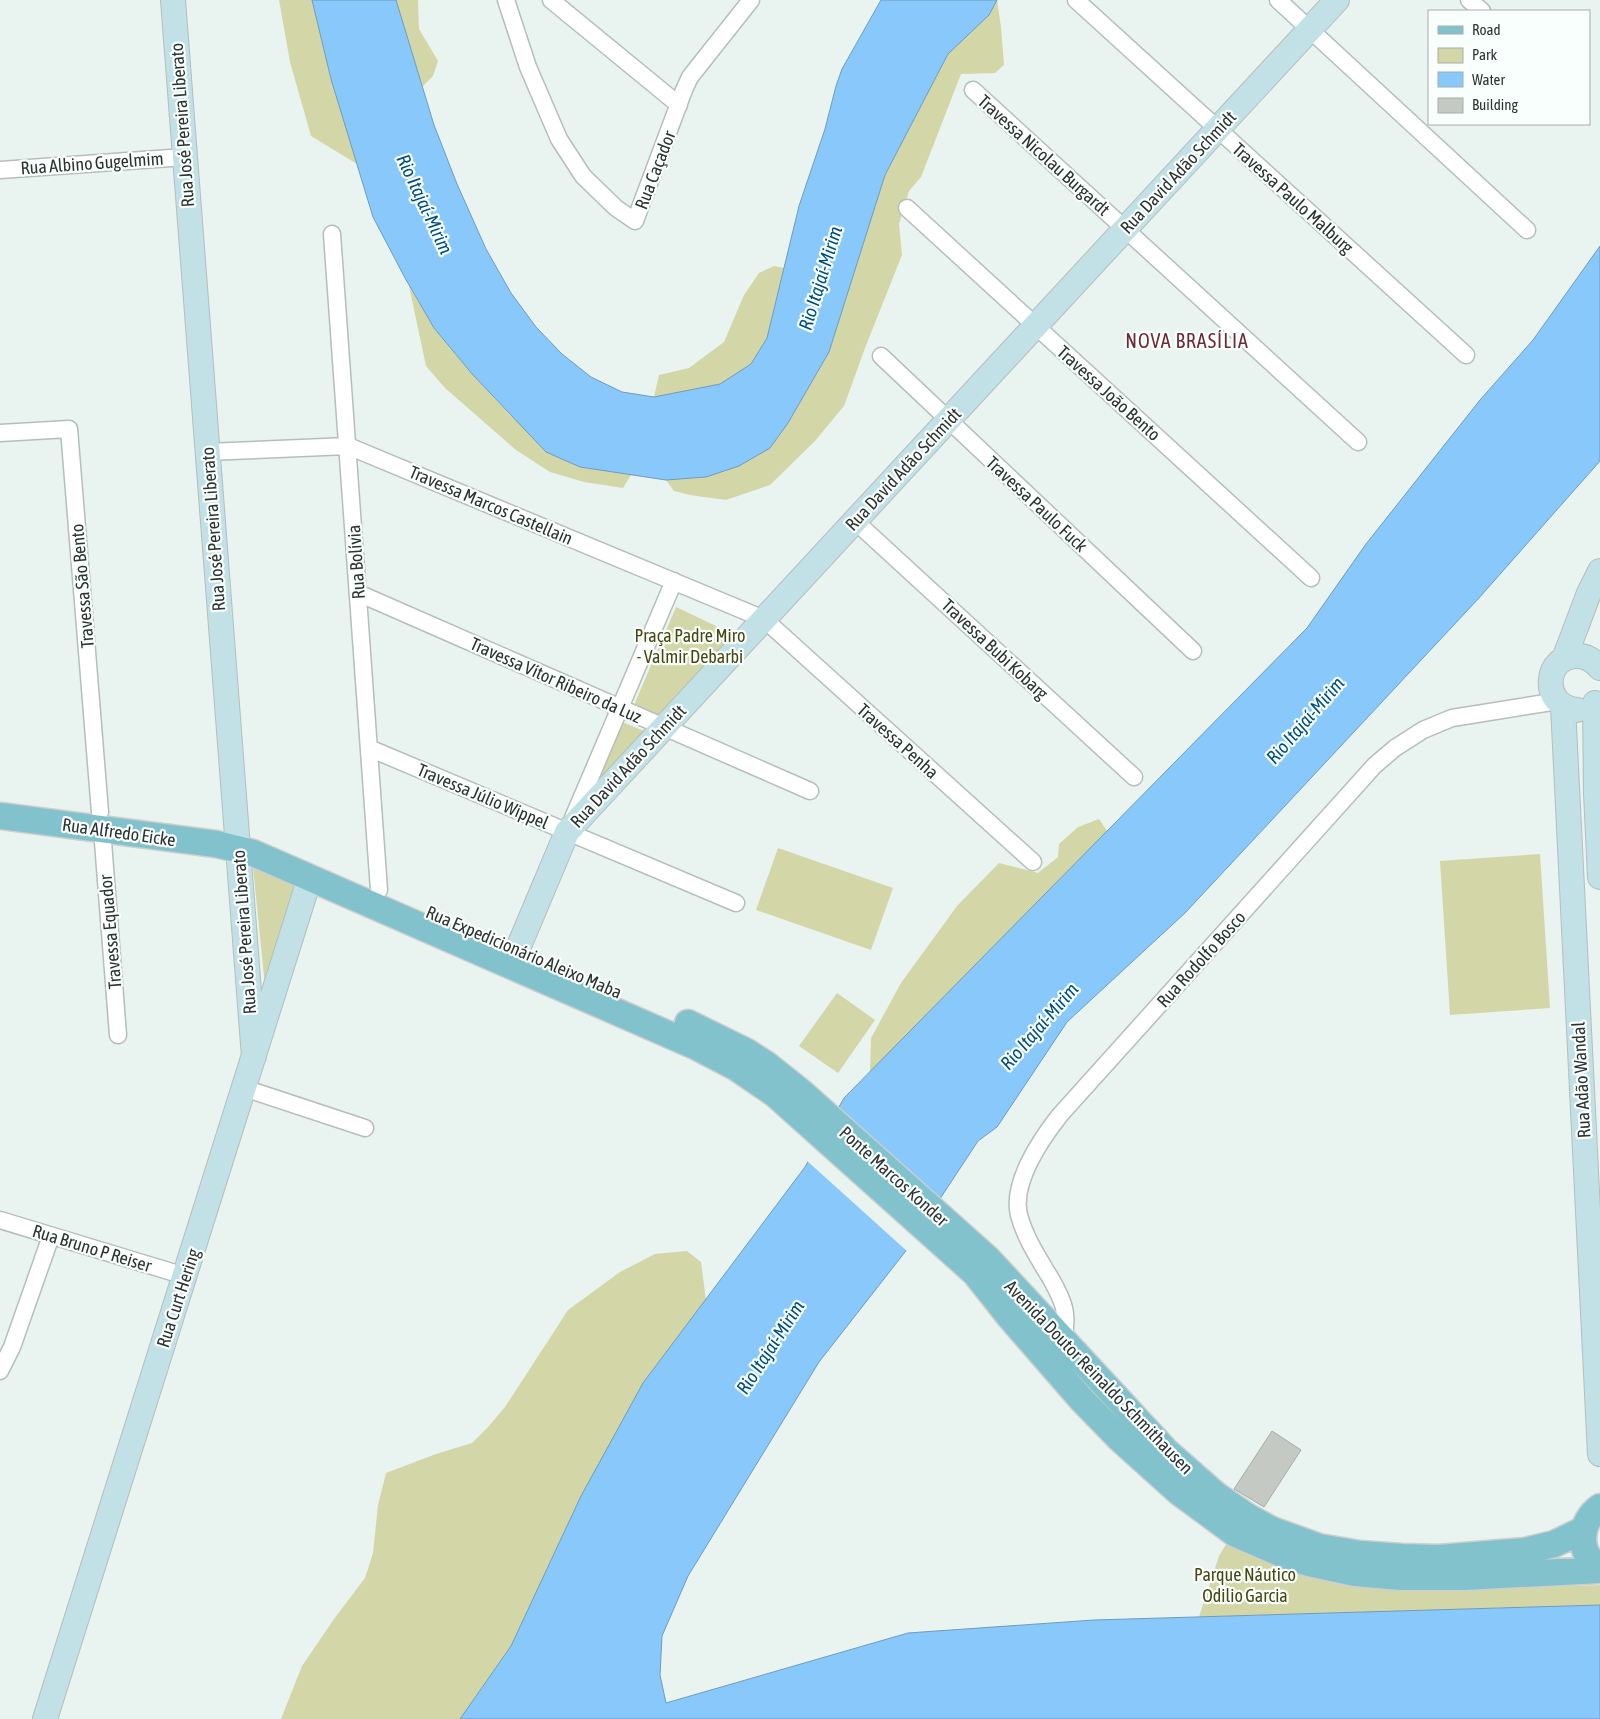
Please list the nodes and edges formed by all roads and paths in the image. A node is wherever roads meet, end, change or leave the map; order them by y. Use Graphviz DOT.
graph roads {
  1 [pos="173,0"];
  2 [pos="506,0"];
  3 [pos="551,0"];
  4 [pos="751,0"];
  5 [pos="1076,0"];
  6 [pos="1278,0"];
  7 [pos="1337,0"];
  8 [pos="1470,0"];
  9 [pos="1481,10"];
  10 [pos="1310,30"];
  11 [pos="973,90"];
  12 [pos="679,105"];
  13 [pos="1218,129"];
  14 [pos="185,157"];
  15 [pos="0,170"];
  16 [pos="907,208"];
  17 [pos="1125,229"];
  18 [pos="1527,230"];
  19 [pos="332,234"];
  20 [pos="1035,326"];
  21 [pos="1466,355"];
  22 [pos="881,356"];
  23 [pos="948,420"];
  24 [pos="0,434"];
  25 [pos="1358,442"];
  26 [pos="348,446"];
  27 [pos="207,452"];
  28 [pos="856,521"];
  29 [pos="1600,571"];
  30 [pos="1311,578"];
  31 [pos="674,581"];
  32 [pos="358,593"];
  33 [pos="764,619"];
  34 [pos="1193,651"];
  35 [pos="1564,659"];
  36 [pos="1599,664"];
  37 [pos="1598,701"];
  38 [pos="1560,704"];
  39 [pos="620,708"];
  40 [pos="665,728"];
  41 [pos="369,748"];
  42 [pos="1134,777"];
  43 [pos="810,791"];
  44 [pos="0,798"];
  45 [pos="0,816"];
  46 [pos="101,821"];
  47 [pos="567,832"];
  48 [pos="237,840"];
  49 [pos="1033,862"];
  50 [pos="310,877"];
  51 [pos="1600,877"];
  52 [pos="379,890"];
  53 [pos="736,904"];
  54 [pos="514,957"];
  55 [pos="118,1034"];
  56 [pos="254,1057"];
  57 [pos="244,1088"];
  58 [pos="795,1099"];
  59 [pos="365,1128"];
  60 [pos="0,1220"];
  61 [pos="51,1236"];
  62 [pos="981,1266"];
  63 [pos="184,1276"];
  64 [pos="1063,1340"];
  65 [pos="0,1371"];
  66 [pos="1144,1428"];
  67 [pos="1119,1438"];
  68 [pos="1600,1454"];
  69 [pos="1600,1505"];
  70 [pos="1583,1530"];
  71 [pos="1600,1569"];
  72 [pos="45,1719"];
  1 -- 14 [label="main road, Rua José Pereira Liberato"];
  2 -- 12 [label="street, Rua Caçador"];
  3 -- 12 [label="street"];
  4 -- 12 [label="street, Rua Caçador"];
  5 -- 13 [label="street, Travessa Paulo Malburg"];
  6 -- 10 [label="street"];
  7 -- 10 [label="main road, Rua David Adão Schmidt"];
  8 -- 9 [label="street"];
  10 -- 13 [label="main road, Rua David Adão Schmidt"];
  10 -- 18 [label="street"];
  11 -- 17 [label="street, Travessa Nicolau Burgardt"];
  13 -- 17 [label="main road, Rua David Adão Schmidt"];
  13 -- 21 [label="street, Travessa Paulo Malburg"];
  14 -- 15 [label="street, Rua Albino Gugelmim"];
  14 -- 27 [label="main road, Rua José Pereira Liberato"];
  16 -- 20 [label="street, Travessa João Bento"];
  17 -- 20 [label="main road, Rua David Adão Schmidt"];
  17 -- 25 [label="street, Travessa Nicolau Burgardt"];
  19 -- 26 [label="street, Rua Bolívia"];
  20 -- 23 [label="main road, Rua David Adão Schmidt"];
  20 -- 30 [label="street, Travessa João Bento"];
  22 -- 23 [label="street, Travessa Paulo Fuck"];
  23 -- 28 [label="main road, Rua David Adão Schmidt"];
  23 -- 34 [label="street, Travessa Paulo Fuck"];
  24 -- 46 [label="street, Travessa São Bento"];
  26 -- 27 [label="street, Travessa Marcos Castellain"];
  26 -- 31 [label="street, Travessa Marcos Castellain"];
  26 -- 32 [label="street, Rua Bolívia"];
  27 -- 48 [label="main road, Rua José Pereira Liberato"];
  28 -- 33 [label="main road, Rua David Adão Schmidt"];
  28 -- 42 [label="street, Travessa Bubi Kobarg"];
  29 -- 35 [label="main road, Rua Adão Wandal"];
  31 -- 33 [label="street, Travessa Marcos Castellain"];
  31 -- 39 [label="street"];
  32 -- 39 [label="street, Travessa Vítor Ribeiro da Luz"];
  32 -- 41 [label="street, Rua Bolívia"];
  33 -- 40 [label="main road, Rua David Adão Schmidt"];
  33 -- 49 [label="street, Travessa Penha"];
  35 -- 36 [label="main road"];
  35 -- 38 [label="main road, Rua Adão Wandal"];
  37 -- 38 [label="main road"];
  37 -- 51 [label="main road"];
  38 -- 64 [label="street, Rua Rodolfo Bosco"];
  38 -- 68 [label="main road, Rua Adão Wandal"];
  39 -- 40 [label="street, Travessa Vítor Ribeiro da Luz"];
  39 -- 47 [label="street"];
  40 -- 43 [label="street, Travessa Vítor Ribeiro da Luz"];
  40 -- 47 [label="main road, Rua David Adão Schmidt"];
  41 -- 47 [label="street, Travessa Júlio Wippel"];
  41 -- 52 [label="street, Rua Bolívia"];
  44 -- 46 [label="main road, Rua Alfredo Eicke"];
  45 -- 46 [label="main road, Rua Alfredo Eicke"];
  46 -- 48 [label="main road, Rua Alfredo Eicke"];
  46 -- 55 [label="street, Travessa Equador"];
  47 -- 53 [label="street, Travessa Júlio Wippel"];
  47 -- 54 [label="main road, Rua David Adão Schmidt"];
  48 -- 50 [label="main road, Rua Expedicionário Aleixo Maba"];
  48 -- 52 [label="main road, Rua Expedicionário Aleixo Maba"];
  48 -- 56 [label="main road, Rua José Pereira Liberato"];
  50 -- 54 [label="main road, Rua Expedicionário Aleixo Maba"];
  50 -- 56 [label="main road, Rua Curt Hering"];
  52 -- 54 [label="main road, Rua Expedicionário Aleixo Maba"];
  54 -- 58 [label="main road, Rua Expedicionário Aleixo Maba"];
  56 -- 57 [label="main road, Rua Curt Hering"];
  57 -- 59 [label="street"];
  57 -- 63 [label="main road, Rua Curt Hering"];
  58 -- 62 [label="main road, Ponte Marcos Konder"];
  60 -- 61 [label="street, Rua Bruno P Reiser"];
  61 -- 63 [label="street, Rua Bruno P Reiser"];
  61 -- 65 [label="street"];
  62 -- 64 [label="main road, Avenida Doutor Reinaldo Schmithausen"];
  62 -- 67 [label="main road, Avenida Doutor Reinaldo Schmithausen"];
  63 -- 72 [label="main road, Rua Curt Hering"];
  64 -- 66 [label="main road, Avenida Doutor Reinaldo Schmithausen"];
  66 -- 67 [label="main road"];
  66 -- 70 [label="main road, Avenida Doutor Reinaldo Schmithausen"];
  67 -- 71 [label="main road, Avenida Doutor Reinaldo Schmithausen"];
  69 -- 70 [label="main road"];
  70 -- 71 [label="main road"];
}
